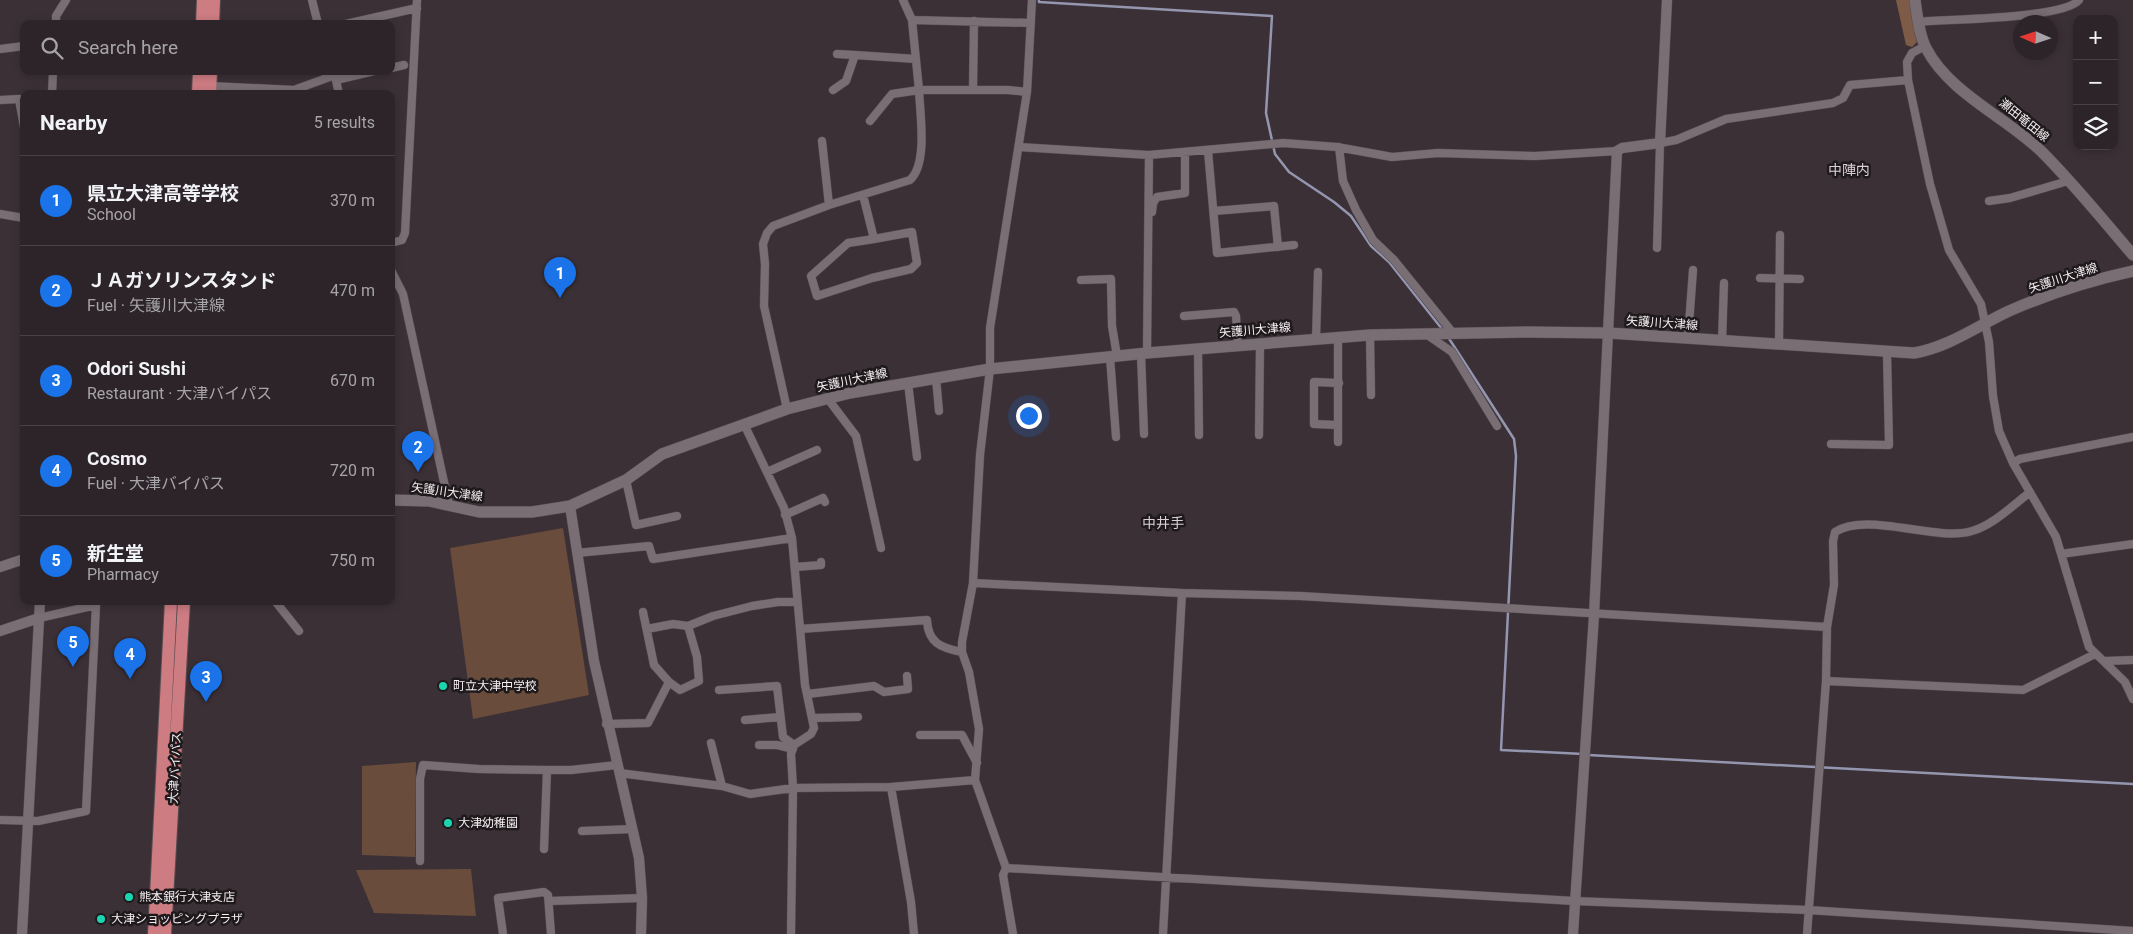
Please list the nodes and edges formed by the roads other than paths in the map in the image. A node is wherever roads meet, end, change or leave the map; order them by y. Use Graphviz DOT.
graph roads {
  1 [pos="66,0"];
  2 [pos="203,0"];
  3 [pos="214,0"];
  4 [pos="312,0"];
  5 [pos="904,0"];
  6 [pos="1032,0"];
  7 [pos="1667,0"];
  8 [pos="1915,0"];
  9 [pos="2079,0"];
  10 [pos="417,4"];
  11 [pos="56,20"];
  12 [pos="202,20"];
  13 [pos="213,20"];
  14 [pos="317,20"];
  15 [pos="360,20"];
  16 [pos="912,20"];
  17 [pos="974,20"];
  18 [pos="1919,22"];
  19 [pos="1030,23"];
  20 [pos="20,46"];
  21 [pos="1925,46"];
  22 [pos="0,49"];
  23 [pos="837,54"];
  24 [pos="855,55"];
  25 [pos="916,60"];
  26 [pos="404,65"];
  27 [pos="395,67"];
  28 [pos="53,75"];
  29 [pos="200,75"];
  30 [pos="211,75"];
  31 [pos="335,75"];
  32 [pos="1908,80"];
  33 [pos="52,90"];
  34 [pos="198,90"];
  35 [pos="210,90"];
  36 [pos="299,90"];
  37 [pos="338,90"];
  38 [pos="833,90"];
  39 [pos="919,90"];
  40 [pos="973,90"];
  41 [pos="1027,92"];
  42 [pos="0,100"];
  43 [pos="20,105"];
  44 [pos="870,121"];
  45 [pos="822,140"];
  46 [pos="1660,142"];
  47 [pos="1019,147"];
  48 [pos="1339,147"];
  49 [pos="1208,151"];
  50 [pos="1617,151"];
  51 [pos="1185,153"];
  52 [pos="1149,155"];
  53 [pos="2068,181"];
  54 [pos="863,195"];
  55 [pos="1988,201"];
  56 [pos="829,205"];
  57 [pos="1214,211"];
  58 [pos="0,214"];
  59 [pos="20,217"];
  60 [pos="1780,235"];
  61 [pos="874,239"];
  62 [pos="1150,241"];
  63 [pos="395,242"];
  64 [pos="1294,245"];
  65 [pos="1278,247"];
  66 [pos="1657,248"];
  67 [pos="2133,255"];
  68 [pos="1693,270"];
  69 [pos="2133,271"];
  70 [pos="1318,272"];
  71 [pos="395,276"];
  72 [pos="1760,278"];
  73 [pos="1780,278"];
  74 [pos="1800,279"];
  75 [pos="1081,280"];
  76 [pos="1724,283"];
  77 [pos="1184,316"];
  78 [pos="1986,323"];
  79 [pos="1454,333"];
  80 [pos="1610,333"];
  81 [pos="1426,334"];
  82 [pos="1370,335"];
  83 [pos="1338,337"];
  84 [pos="1688,338"];
  85 [pos="1316,339"];
  86 [pos="1722,341"];
  87 [pos="1260,344"];
  88 [pos="1780,345"];
  89 [pos="1238,346"];
  90 [pos="1198,349"];
  91 [pos="1887,352"];
  92 [pos="1144,354"];
  93 [pos="1114,356"];
  94 [pos="990,369"];
  95 [pos="936,378"];
  96 [pos="908,383"];
  97 [pos="1339,383"];
  98 [pos="1371,396"];
  99 [pos="828,399"];
  100 [pos="787,409"];
  101 [pos="939,411"];
  102 [pos="744,424"];
  103 [pos="1338,426"];
  104 [pos="1497,426"];
  105 [pos="1144,434"];
  106 [pos="1199,435"];
  107 [pos="1259,435"];
  108 [pos="1116,437"];
  109 [pos="2133,437"];
  110 [pos="1338,442"];
  111 [pos="1831,444"];
  112 [pos="817,450"];
  113 [pos="916,457"];
  114 [pos="2013,462"];
  115 [pos="767,472"];
  116 [pos="626,480"];
  117 [pos="2029,493"];
  118 [pos="395,500"];
  119 [pos="825,502"];
  120 [pos="449,505"];
  121 [pos="570,506"];
  122 [pos="785,515"];
  123 [pos="677,516"];
  124 [pos="792,538"];
  125 [pos="2133,544"];
  126 [pos="881,548"];
  127 [pos="577,553"];
  128 [pos="2062,554"];
  129 [pos="20,560"];
  130 [pos="821,562"];
  131 [pos="0,567"];
  132 [pos="795,567"];
  133 [pos="973,583"];
  134 [pos="1182,593"];
  135 [pos="797,602"];
  136 [pos="40,605"];
  137 [pos="171,605"];
  138 [pos="184,605"];
  139 [pos="278,605"];
  140 [pos="643,612"];
  141 [pos="1594,615"];
  142 [pos="39,618"];
  143 [pos="688,626"];
  144 [pos="1827,628"];
  145 [pos="647,629"];
  146 [pos="800,629"];
  147 [pos="0,631"];
  148 [pos="299,631"];
  149 [pos="962,652"];
  150 [pos="2095,654"];
  151 [pos="2133,660"];
  152 [pos="2105,661"];
  153 [pos="907,676"];
  154 [pos="1826,681"];
  155 [pos="670,682"];
  156 [pos="719,690"];
  157 [pos="808,694"];
  158 [pos="2133,699"];
  159 [pos="780,717"];
  160 [pos="858,717"];
  161 [pos="812,718"];
  162 [pos="745,720"];
  163 [pos="606,724"];
  164 [pos="920,735"];
  165 [pos="711,743"];
  166 [pos="759,745"];
  167 [pos="794,747"];
  168 [pos="977,763"];
  169 [pos="618,769"];
  170 [pos="547,770"];
  171 [pos="975,780"];
  172 [pos="722,786"];
  173 [pos="891,787"];
  174 [pos="793,788"];
  175 [pos="0,820"];
  176 [pos="28,821"];
  177 [pos="633,829"];
  178 [pos="582,831"];
  179 [pos="544,849"];
  180 [pos="420,861"];
  181 [pos="1006,868"];
  182 [pos="1166,877"];
  183 [pos="642,898"];
  184 [pos="549,901"];
  185 [pos="1574,901"];
  186 [pos="1808,910"];
  187 [pos="2133,931"];
  188 [pos="22,934"];
  189 [pos="154,934"];
  190 [pos="165,934"];
  191 [pos="503,934"];
  192 [pos="551,934"];
  193 [pos="641,934"];
  194 [pos="791,934"];
  195 [pos="914,934"];
  196 [pos="1013,934"];
  197 [pos="1162,934"];
  198 [pos="1573,934"];
  199 [pos="1807,934"];
  1 -- 11 [label="street"];
  2 -- 12 [label="highway"];
  3 -- 13 [label="highway"];
  4 -- 14 [label="street"];
  5 -- 16 [label="street"];
  6 -- 19 [label="street"];
  7 -- 46 [label="street"];
  8 -- 18 [label="main road, 瀬田竜田線"];
  9 -- 18 [label="street"];
  10 -- 15 [label="street"];
  10 -- 63 [label="street"];
  16 -- 17 [label="street"];
  16 -- 25 [label="street"];
  17 -- 19 [label="street"];
  17 -- 40 [label="street"];
  18 -- 21 [label="main road, 瀬田竜田線"];
  19 -- 41 [label="street"];
  20 -- 22 [label="street"];
  21 -- 32 [label="street"];
  21 -- 53 [label="main road, 瀬田竜田線"];
  23 -- 24 [label="street"];
  24 -- 25 [label="street"];
  24 -- 38 [label="street"];
  25 -- 39 [label="street"];
  26 -- 27 [label="street"];
  28 -- 33 [label="street"];
  29 -- 34 [label="highway"];
  30 -- 35 [label="highway"];
  31 -- 36 [label="street"];
  31 -- 37 [label="street"];
  32 -- 46 [label="street"];
  32 -- 78 [label="street"];
  39 -- 40 [label="street"];
  39 -- 44 [label="street"];
  39 -- 54 [label="street"];
  40 -- 41 [label="street"];
  41 -- 47 [label="street"];
  42 -- 43 [label="street"];
  45 -- 56 [label="street"];
  46 -- 50 [label="street"];
  46 -- 66 [label="street"];
  47 -- 52 [label="street"];
  47 -- 94 [label="street"];
  48 -- 49 [label="street"];
  48 -- 50 [label="street"];
  48 -- 79 [label="street"];
  49 -- 51 [label="street"];
  49 -- 57 [label="street"];
  50 -- 80 [label="street"];
  51 -- 52 [label="street"];
  51 -- 62 [label="street"];
  52 -- 92 [label="street"];
  53 -- 55 [label="street"];
  53 -- 67 [label="main road, 瀬田竜田線"];
  54 -- 56 [label="street"];
  54 -- 61 [label="street"];
  56 -- 100 [label="street"];
  57 -- 65 [label="street"];
  57 -- 65 [label="street"];
  58 -- 59 [label="street"];
  60 -- 73 [label="street"];
  61 -- 61 [label="street"];
  64 -- 65 [label="street"];
  68 -- 84 [label="street"];
  69 -- 78 [label="main road, 矢護川大津線"];
  70 -- 85 [label="street"];
  71 -- 120 [label="street"];
  72 -- 73 [label="street"];
  73 -- 74 [label="street"];
  73 -- 88 [label="street"];
  75 -- 93 [label="street"];
  76 -- 86 [label="street"];
  77 -- 89 [label="street"];
  78 -- 91 [label="main road, 矢護川大津線"];
  78 -- 114 [label="street"];
  79 -- 80 [label="main road, 矢護川大津線"];
  79 -- 81 [label="main road, 矢護川大津線"];
  80 -- 84 [label="main road, 矢護川大津線"];
  80 -- 141 [label="street"];
  81 -- 82 [label="main road, 矢護川大津線"];
  81 -- 104 [label="street"];
  82 -- 83 [label="main road, 矢護川大津線"];
  82 -- 98 [label="street"];
  83 -- 85 [label="main road, 矢護川大津線"];
  83 -- 97 [label="street"];
  84 -- 86 [label="main road, 矢護川大津線"];
  85 -- 87 [label="main road, 矢護川大津線"];
  86 -- 88 [label="main road, 矢護川大津線"];
  87 -- 89 [label="main road, 矢護川大津線"];
  87 -- 107 [label="street"];
  88 -- 91 [label="main road, 矢護川大津線"];
  89 -- 90 [label="main road, 矢護川大津線"];
  90 -- 92 [label="main road, 矢護川大津線"];
  90 -- 106 [label="street"];
  91 -- 111 [label="street"];
  92 -- 93 [label="main road, 矢護川大津線"];
  92 -- 105 [label="street"];
  93 -- 94 [label="main road, 矢護川大津線"];
  93 -- 108 [label="street"];
  94 -- 95 [label="main road, 矢護川大津線"];
  94 -- 133 [label="street"];
  95 -- 96 [label="main road, 矢護川大津線"];
  95 -- 101 [label="street"];
  96 -- 99 [label="main road, 矢護川大津線"];
  96 -- 113 [label="street"];
  97 -- 103 [label="street"];
  97 -- 103 [label="street"];
  99 -- 100 [label="main road, 矢護川大津線"];
  99 -- 126 [label="street"];
  100 -- 102 [label="main road, 矢護川大津線"];
  102 -- 115 [label="street"];
  102 -- 116 [label="main road, 矢護川大津線"];
  103 -- 110 [label="street"];
  109 -- 114 [label="street"];
  112 -- 115 [label="street"];
  114 -- 117 [label="street"];
  115 -- 122 [label="street"];
  116 -- 121 [label="main road, 矢護川大津線"];
  116 -- 123 [label="street"];
  117 -- 128 [label="street"];
  117 -- 144 [label="street"];
  118 -- 120 [label="main road, 矢護川大津線"];
  119 -- 122 [label="street"];
  120 -- 121 [label="main road, 矢護川大津線"];
  121 -- 127 [label="street"];
  122 -- 124 [label="street"];
  124 -- 127 [label="street"];
  124 -- 132 [label="street"];
  125 -- 128 [label="street"];
  127 -- 163 [label="street"];
  128 -- 150 [label="street"];
  129 -- 131 [label="street"];
  130 -- 132 [label="street"];
  132 -- 135 [label="street"];
  133 -- 134 [label="street"];
  133 -- 149 [label="street"];
  134 -- 141 [label="street"];
  134 -- 182 [label="street"];
  135 -- 143 [label="street"];
  135 -- 146 [label="street"];
  136 -- 142 [label="street"];
  137 -- 189 [label="highway, 大津バイパス"];
  138 -- 190 [label="highway, 大津バイパス"];
  139 -- 148 [label="street"];
  140 -- 145 [label="street"];
  141 -- 144 [label="street"];
  141 -- 185 [label="street"];
  142 -- 147 [label="street"];
  142 -- 176 [label="street"];
  142 -- 176 [label="street"];
  143 -- 145 [label="street"];
  143 -- 155 [label="street"];
  144 -- 154 [label="street"];
  145 -- 155 [label="street"];
  146 -- 149 [label="street"];
  146 -- 157 [label="street"];
  149 -- 168 [label="street"];
  150 -- 152 [label="street"];
  150 -- 154 [label="street"];
  151 -- 152 [label="street"];
  152 -- 158 [label="street"];
  153 -- 157 [label="street"];
  154 -- 186 [label="street"];
  155 -- 163 [label="street"];
  156 -- 159 [label="street"];
  157 -- 161 [label="street"];
  159 -- 162 [label="street"];
  159 -- 167 [label="street"];
  160 -- 161 [label="street"];
  161 -- 167 [label="street"];
  163 -- 169 [label="street"];
  164 -- 168 [label="street"];
  165 -- 172 [label="street"];
  166 -- 167 [label="street"];
  167 -- 174 [label="street"];
  168 -- 171 [label="street"];
  169 -- 170 [label="street"];
  169 -- 172 [label="street"];
  169 -- 177 [label="street"];
  170 -- 179 [label="street"];
  170 -- 180 [label="street"];
  171 -- 173 [label="street"];
  171 -- 181 [label="street"];
  172 -- 174 [label="street"];
  173 -- 174 [label="street"];
  173 -- 195 [label="street"];
  174 -- 194 [label="street"];
  175 -- 176 [label="street"];
  176 -- 188 [label="street"];
  177 -- 178 [label="street"];
  177 -- 183 [label="street"];
  181 -- 182 [label="street"];
  181 -- 196 [label="street"];
  182 -- 185 [label="street"];
  182 -- 197 [label="street"];
  183 -- 184 [label="street"];
  183 -- 193 [label="street"];
  184 -- 191 [label="street"];
  184 -- 192 [label="street"];
  185 -- 186 [label="street"];
  185 -- 198 [label="street"];
  186 -- 187 [label="street"];
  186 -- 199 [label="street"];
}
